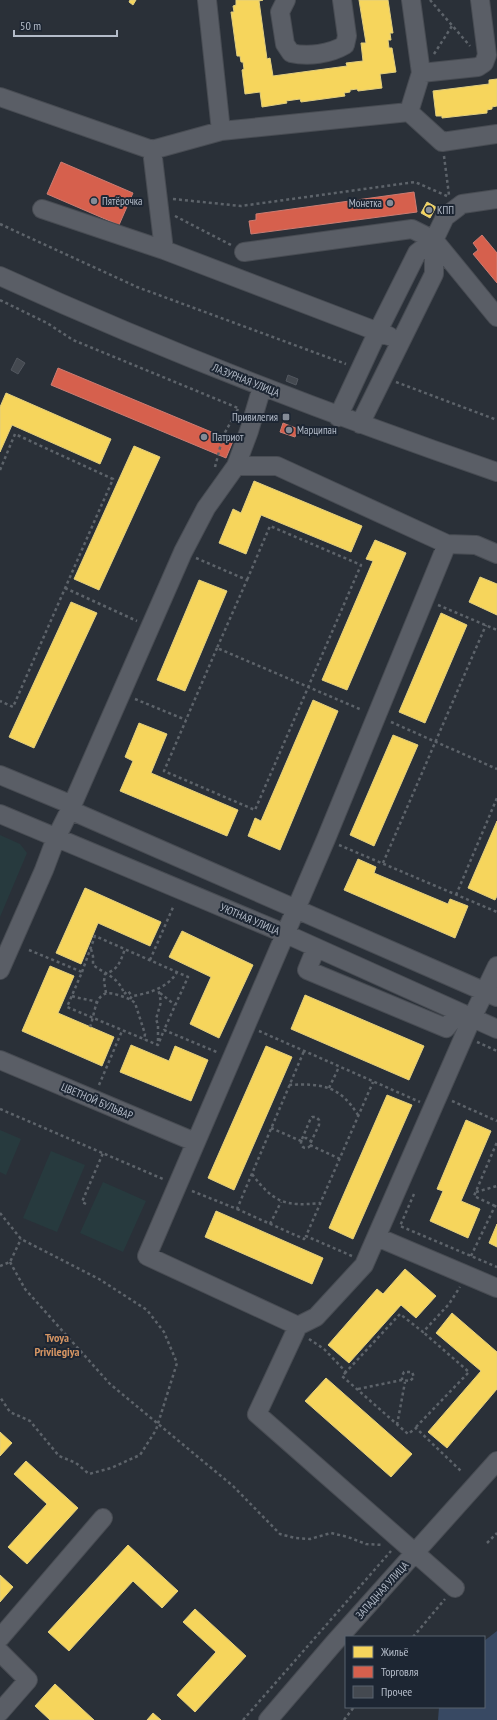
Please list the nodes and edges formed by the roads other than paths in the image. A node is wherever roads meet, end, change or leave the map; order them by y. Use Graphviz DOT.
graph roads {
  1 [pos="207,0"];
  2 [pos="286,0"];
  3 [pos="342,0"];
  4 [pos="411,0"];
  5 [pos="480,0"];
  6 [pos="422,73"];
  7 [pos="0,97"];
  8 [pos="409,112"];
  9 [pos="221,131"];
  10 [pos="497,134"];
  11 [pos="152,150"];
  12 [pos="497,199"];
  13 [pos="42,210"];
  14 [pos="434,240"];
  15 [pos="164,250"];
  16 [pos="244,252"];
  17 [pos="0,276"];
  18 [pos="497,317"];
  19 [pos="378,331"];
  20 [pos="401,341"];
  21 [pos="262,387"];
  22 [pos="338,417"];
  23 [pos="360,424"];
  24 [pos="236,466"];
  25 [pos="497,472"];
  26 [pos="448,544"];
  27 [pos="497,554"];
  28 [pos="0,775"];
  29 [pos="70,810"];
  30 [pos="0,814"];
  31 [pos="56,838"];
  32 [pos="296,909"];
  33 [pos="286,934"];
  34 [pos="316,948"];
  35 [pos="497,966"];
  36 [pos="0,970"];
  37 [pos="491,995"];
  38 [pos="466,1015"];
  39 [pos="497,1029"];
  40 [pos="0,1060"];
  41 [pos="195,1142"];
  42 [pos="377,1237"];
  43 [pos="497,1288"];
  44 [pos="304,1332"];
  45 [pos="497,1461"];
  46 [pos="103,1518"];
  47 [pos="416,1553"];
  48 [pos="455,1588"];
  49 [pos="0,1638"];
  50 [pos="0,1652"];
  51 [pos="3,1702"];
  52 [pos="268,1720"];
  1 -- 9 [label="street"];
  2 -- 3 [label="street"];
  4 -- 6 [label="street"];
  5 -- 6 [label="street"];
  6 -- 8 [label="street"];
  7 -- 11 [label="street"];
  8 -- 9 [label="street"];
  8 -- 10 [label="street"];
  9 -- 11 [label="street"];
  11 -- 15 [label="street"];
  12 -- 14 [label="street"];
  13 -- 15 [label="street"];
  14 -- 16 [label="street"];
  14 -- 18 [label="street"];
  14 -- 19 [label="street"];
  14 -- 20 [label="street"];
  15 -- 19 [label="street"];
  17 -- 21 [label="street, ЛАЗУРНАЯ УЛИЦА"];
  19 -- 20 [label="street"];
  19 -- 22 [label="street"];
  20 -- 23 [label="street"];
  21 -- 22 [label="street, ЛАЗУРНАЯ УЛИЦА"];
  21 -- 24 [label="street"];
  22 -- 23 [label="street, ЛАЗУРНАЯ УЛИЦА"];
  23 -- 25 [label="street, ЛАЗУРНАЯ УЛИЦА"];
  24 -- 26 [label="street"];
  24 -- 29 [label="street"];
  26 -- 27 [label="street"];
  26 -- 32 [label="street"];
  28 -- 29 [label="street"];
  29 -- 31 [label="street"];
  29 -- 32 [label="street"];
  30 -- 31 [label="street, УЮТНАЯ УЛИЦА"];
  31 -- 33 [label="street, УЮТНАЯ УЛИЦА"];
  31 -- 36 [label="street"];
  32 -- 33 [label="street"];
  32 -- 37 [label="street"];
  33 -- 34 [label="street, УЮТНАЯ УЛИЦА"];
  33 -- 41 [label="street"];
  34 -- 38 [label="street, УЮТНАЯ УЛИЦА"];
  34 -- 38 [label="street"];
  35 -- 37 [label="street"];
  37 -- 38 [label="street"];
  38 -- 39 [label="street, УЮТНАЯ УЛИЦА"];
  38 -- 42 [label="street"];
  40 -- 41 [label="street, ЦВЕТНОЙ БУЛЬВАР"];
  41 -- 44 [label="street"];
  42 -- 43 [label="street"];
  42 -- 44 [label="street"];
  44 -- 47 [label="street"];
  45 -- 47 [label="street, ЗАПАДНАЯ УЛИЦА"];
  46 -- 49 [label="street"];
  47 -- 48 [label="street"];
  47 -- 52 [label="street, ЗАПАДНАЯ УЛИЦА"];
  50 -- 51 [label="street"];
}
